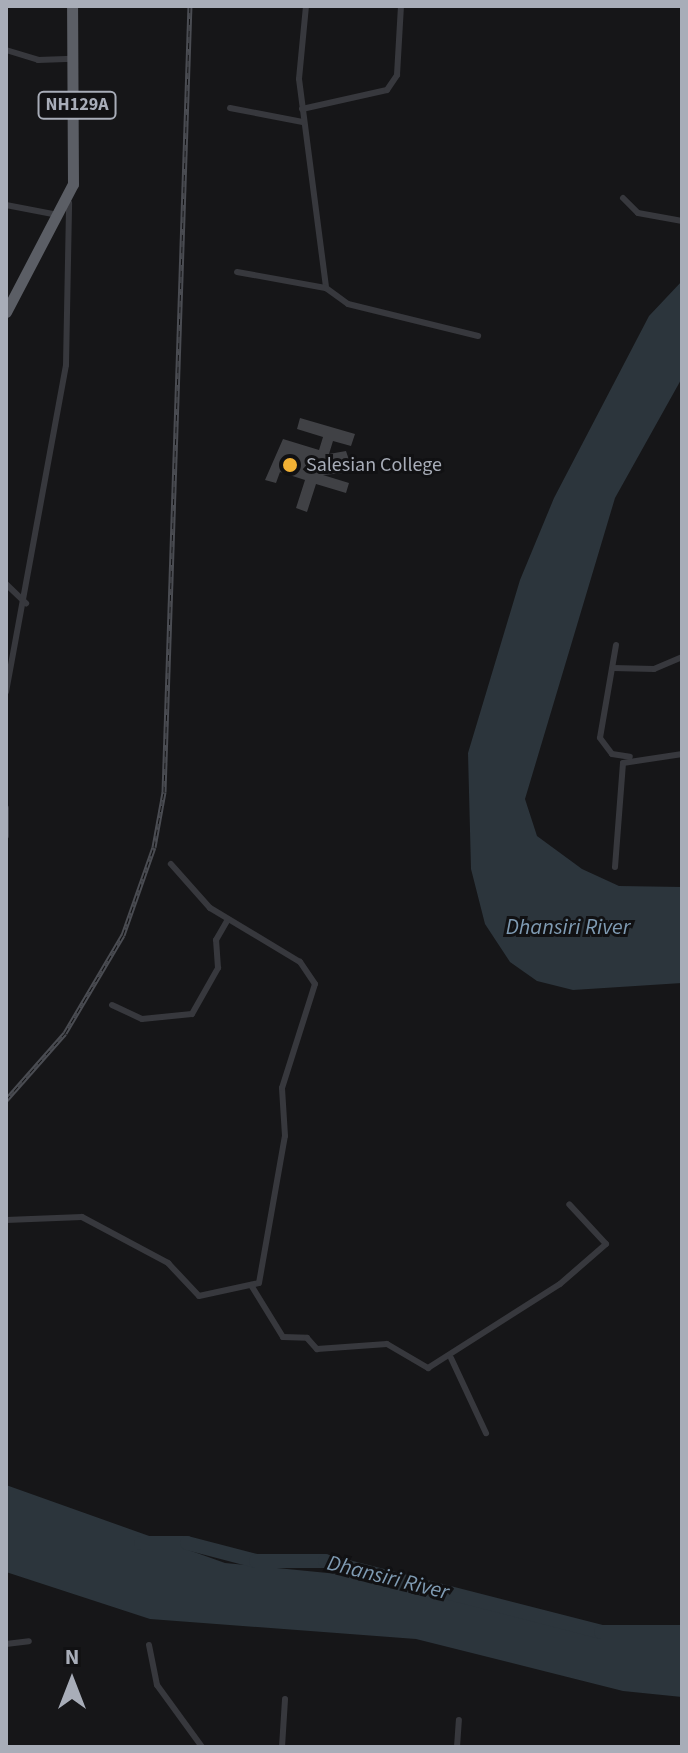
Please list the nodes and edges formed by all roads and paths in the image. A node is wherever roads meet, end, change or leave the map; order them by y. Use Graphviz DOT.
graph roads {
  1 [pos="72,6"];
  2 [pos="306,6"];
  3 [pos="401,6"];
  4 [pos="6,50"];
  5 [pos="75,59"];
  6 [pos="230,108"];
  7 [pos="302,109"];
  8 [pos="303,122"];
  9 [pos="623,198"];
  10 [pos="69,203"];
  11 [pos="6,205"];
  12 [pos="62,215"];
  13 [pos="682,221"];
  14 [pos="237,272"];
  15 [pos="326,288"];
  16 [pos="6,312"];
  17 [pos="478,336"];
  18 [pos="6,584"];
  19 [pos="26,603"];
  20 [pos="616,645"];
  21 [pos="682,657"];
  22 [pos="613,668"];
  23 [pos="6,692"];
  24 [pos="682,754"];
  25 [pos="630,757"];
  26 [pos="6,808"];
  27 [pos="6,836"];
  28 [pos="171,864"];
  29 [pos="615,867"];
  30 [pos="228,919"];
  31 [pos="112,1005"];
  32 [pos="569,1204"];
  33 [pos="6,1220"];
  34 [pos="247,1284"];
  35 [pos="451,1358"];
  36 [pos="486,1433"];
  37 [pos="29,1641"];
  38 [pos="6,1644"];
  39 [pos="149,1645"];
  40 [pos="285,1699"];
  41 [pos="459,1720"];
  42 [pos="202,1747"];
  43 [pos="282,1747"];
  44 [pos="457,1747"];
  1 -- 5 [label="highway, NH129A"];
  2 -- 7 [label="street"];
  3 -- 7 [label="street"];
  4 -- 5 [label="street"];
  5 -- 10 [label="highway, NH129A"];
  6 -- 8 [label="street"];
  7 -- 8 [label="street"];
  8 -- 15 [label="street"];
  9 -- 13 [label="street"];
  10 -- 12 [label="highway, NH129A"];
  10 -- 19 [label="street"];
  11 -- 12 [label="street"];
  12 -- 16 [label="highway, NH129A"];
  14 -- 15 [label="street"];
  15 -- 17 [label="street"];
  18 -- 19 [label="street"];
  19 -- 23 [label="street"];
  20 -- 22 [label="street"];
  21 -- 22 [label="street"];
  22 -- 25 [label="street"];
  24 -- 25 [label="street"];
  25 -- 29 [label="street"];
  26 -- 27 [label="street"];
  28 -- 30 [label="street"];
  30 -- 31 [label="street"];
  30 -- 34 [label="street"];
  32 -- 35 [label="street"];
  33 -- 34 [label="street"];
  34 -- 35 [label="street"];
  35 -- 36 [label="street"];
  37 -- 38 [label="street"];
  39 -- 42 [label="street"];
  40 -- 43 [label="street"];
  41 -- 44 [label="street"];
}
